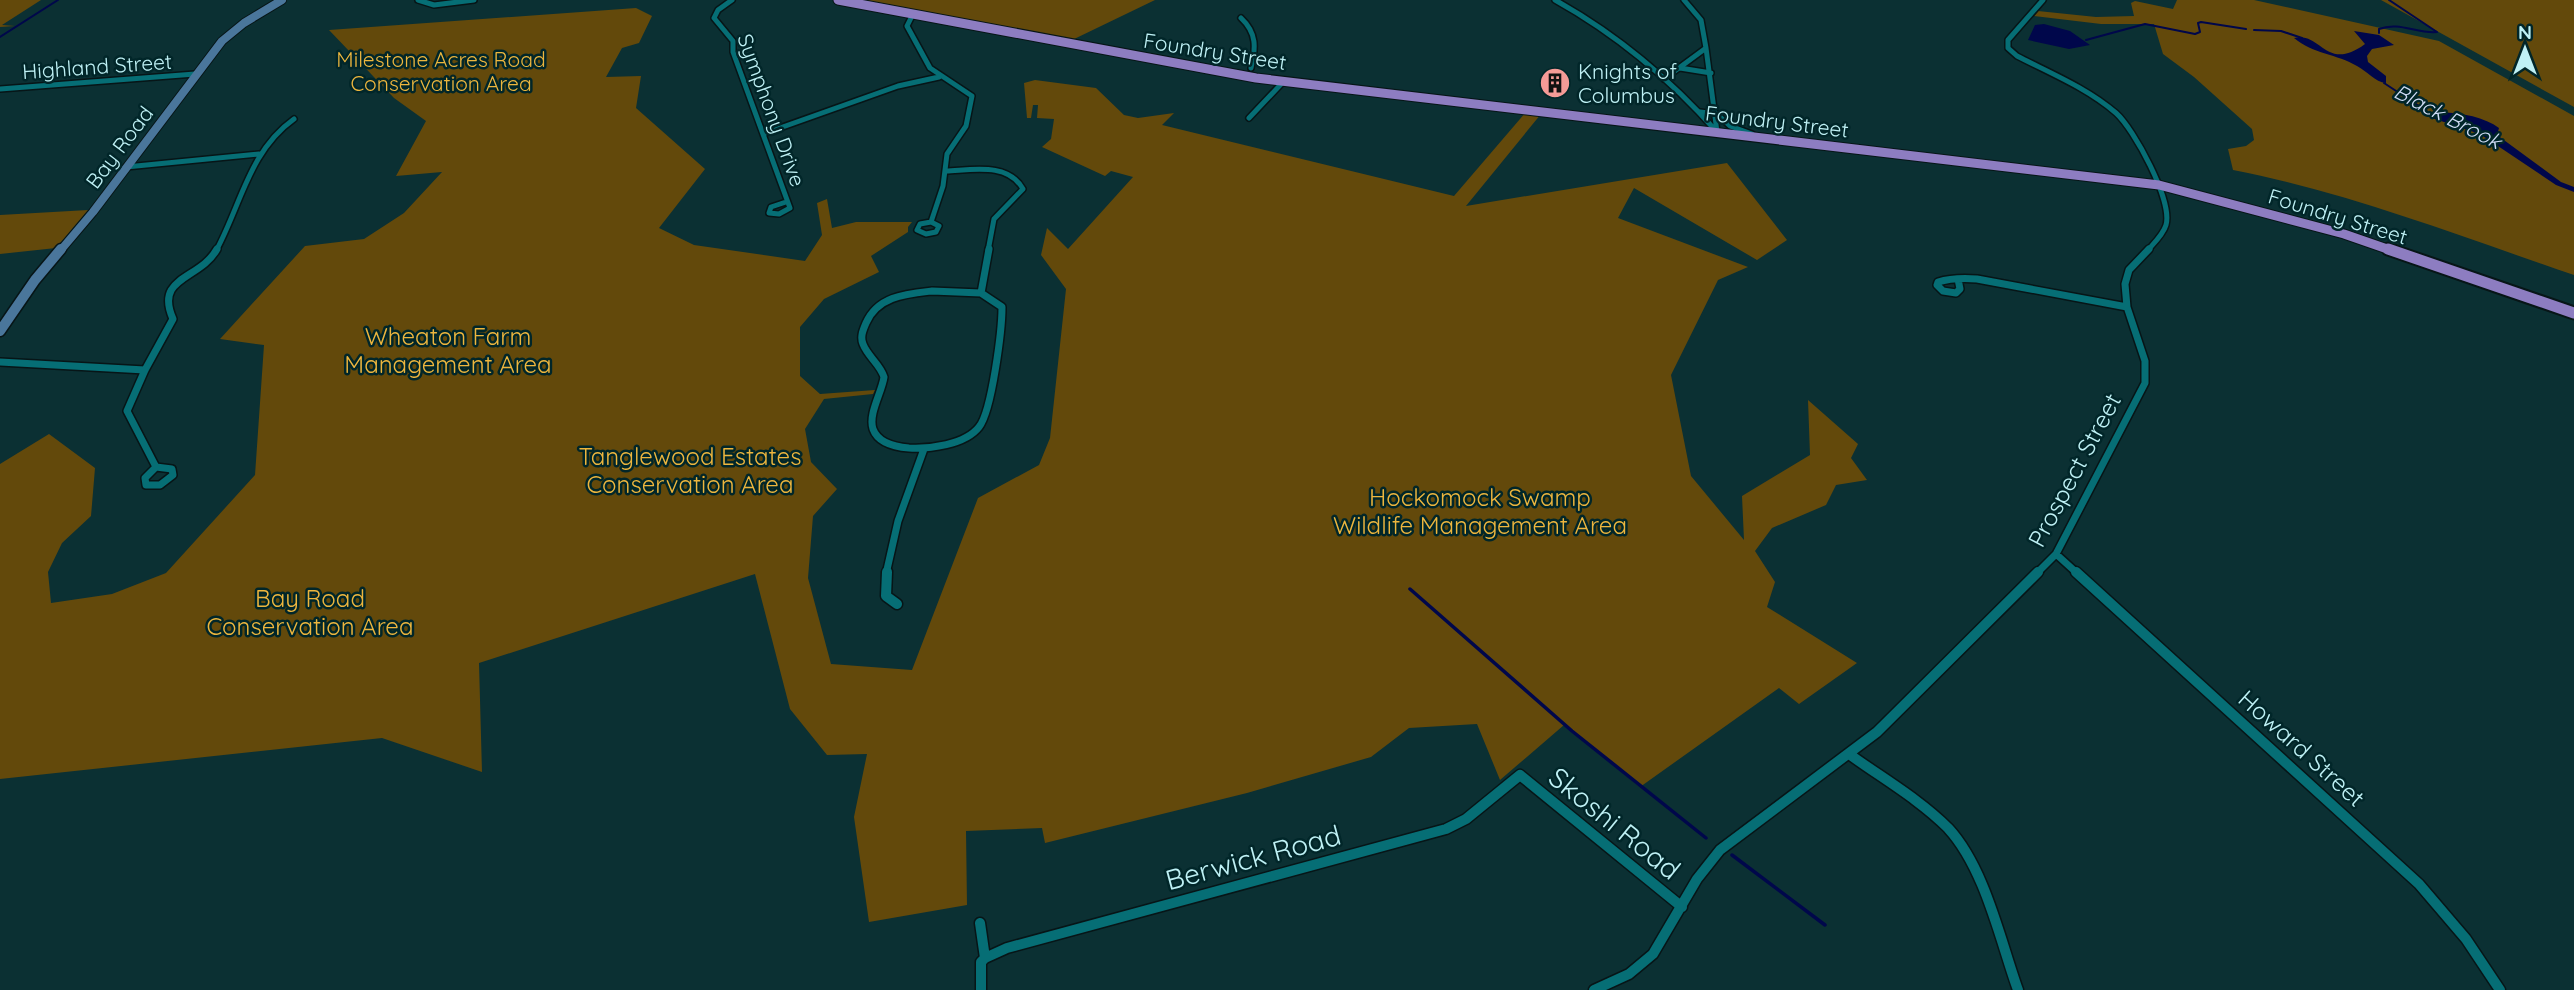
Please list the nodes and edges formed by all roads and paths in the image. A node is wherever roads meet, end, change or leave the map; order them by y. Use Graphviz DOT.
graph roads {
  1 [pos="282,0"];
  2 [pos="418,0"];
  3 [pos="474,0"];
  4 [pos="732,0"];
  5 [pos="838,0"];
  6 [pos="1555,0"];
  7 [pos="1684,0"];
  8 [pos="2043,0"];
  9 [pos="913,14"];
  10 [pos="1241,18"];
  11 [pos="1706,48"];
  12 [pos="1680,68"];
  13 [pos="1253,73"];
  14 [pos="1711,73"];
  15 [pos="195,74"];
  16 [pos="939,77"];
  17 [pos="1664,79"];
  18 [pos="1284,81"];
  19 [pos="0,89"];
  20 [pos="1700,112"];
  21 [pos="1717,114"];
  22 [pos="1249,118"];
  23 [pos="294,119"];
  24 [pos="1717,132"];
  25 [pos="763,134"];
  26 [pos="1765,137"];
  27 [pos="260,154"];
  28 [pos="125,167"];
  29 [pos="946,171"];
  30 [pos="2160,185"];
  31 [pos="786,202"];
  32 [pos="931,222"];
  33 [pos="1958,279"];
  34 [pos="982,293"];
  35 [pos="2127,307"];
  36 [pos="2574,313"];
  37 [pos="0,331"];
  38 [pos="0,362"];
  39 [pos="145,370"];
  40 [pos="924,449"];
  41 [pos="156,467"];
  42 [pos="2056,554"];
  43 [pos="897,604"];
  44 [pos="1849,754"];
  45 [pos="1520,775"];
  46 [pos="1682,907"];
  47 [pos="980,923"];
  48 [pos="985,958"];
  49 [pos="981,990"];
  50 [pos="1594,990"];
  51 [pos="2018,990"];
  52 [pos="2500,990"];
  1 -- 15 [label="main road, Bay Road"];
  2 -- 3 [label="street"];
  4 -- 25 [label="street, Symphony Drive"];
  5 -- 9 [label="main road, Foundry Street"];
  6 -- 17 [label="street"];
  7 -- 11 [label="street"];
  8 -- 30 [label="street, Prospect Street"];
  9 -- 13 [label="main road, Foundry Street"];
  9 -- 16 [label="street"];
  10 -- 13 [label="street"];
  11 -- 12 [label="street"];
  11 -- 14 [label="street"];
  12 -- 14 [label="street"];
  12 -- 17 [label="street"];
  13 -- 18 [label="main road, Foundry Street"];
  14 -- 21 [label="street"];
  15 -- 19 [label="street, Highland Street"];
  15 -- 28 [label="main road, Bay Road"];
  16 -- 25 [label="street"];
  16 -- 29 [label="street"];
  17 -- 20 [label="street"];
  18 -- 22 [label="street"];
  18 -- 24 [label="main road, Foundry Street"];
  20 -- 21 [label="street"];
  20 -- 24 [label="street"];
  21 -- 24 [label="street"];
  21 -- 26 [label="street"];
  23 -- 27 [label="street"];
  24 -- 26 [label="main road, Foundry Street"];
  25 -- 31 [label="street, Symphony Drive"];
  26 -- 30 [label="main road, Foundry Street"];
  27 -- 28 [label="street"];
  27 -- 39 [label="street"];
  28 -- 37 [label="main road, Bay Road"];
  29 -- 32 [label="street"];
  29 -- 34 [label="street"];
  30 -- 35 [label="street, Prospect Street"];
  30 -- 36 [label="main road, Foundry Street"];
  33 -- 35 [label="street"];
  34 -- 40 [label="street"];
  34 -- 40 [label="street"];
  35 -- 42 [label="street, Prospect Street"];
  38 -- 39 [label="street"];
  39 -- 41 [label="street"];
  40 -- 43 [label="street"];
  42 -- 44 [label="street, Prospect Street"];
  42 -- 52 [label="street, Howard Street"];
  44 -- 46 [label="street, Prospect Street"];
  44 -- 51 [label="street"];
  45 -- 46 [label="street, Skoshi Road"];
  45 -- 48 [label="street, Berwick Road"];
  46 -- 50 [label="street, Prospect Street"];
  47 -- 48 [label="street"];
  48 -- 49 [label="street"];
}
